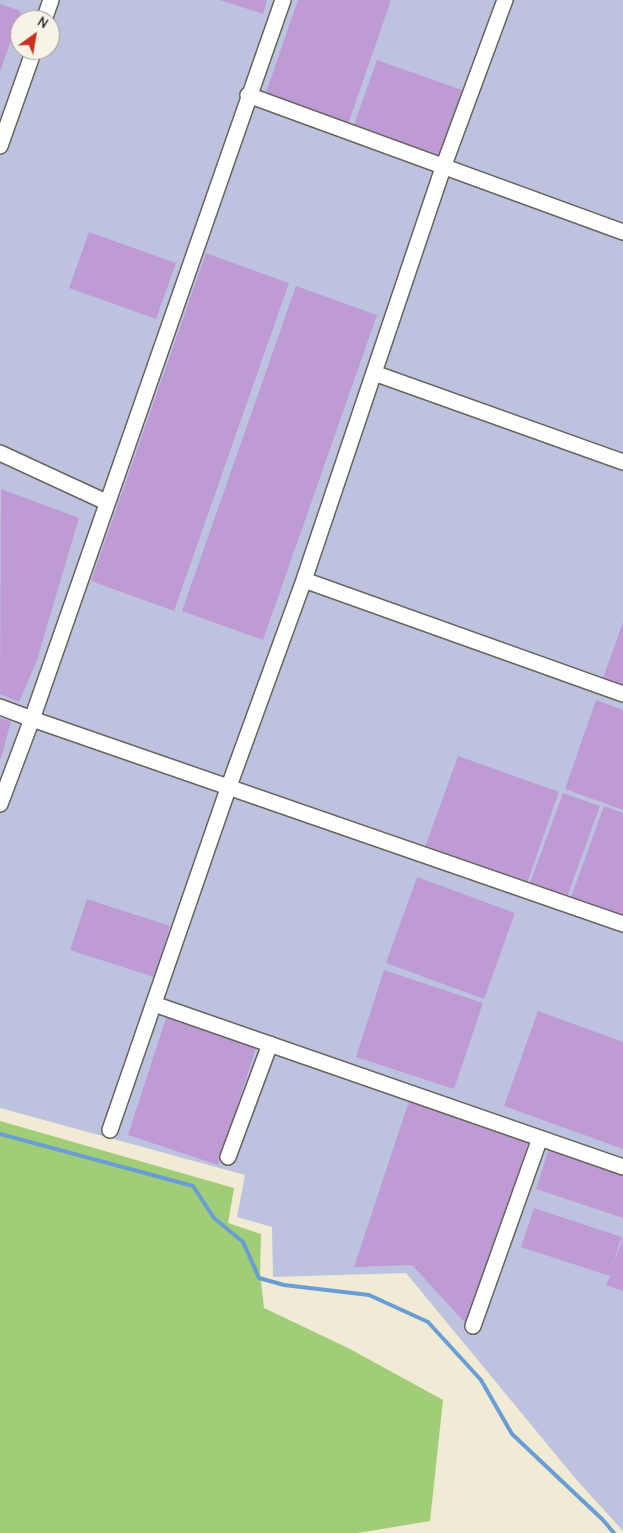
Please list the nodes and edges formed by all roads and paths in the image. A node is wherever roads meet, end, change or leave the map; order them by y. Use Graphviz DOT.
graph roads {
  1 [pos="283,0"];
  2 [pos="505,0"];
  3 [pos="30,60"];
  4 [pos="248,95"];
  5 [pos="0,146"];
  6 [pos="444,165"];
  7 [pos="623,232"];
  8 [pos="374,373"];
  9 [pos="0,453"];
  10 [pos="623,462"];
  11 [pos="106,502"];
  12 [pos="304,580"];
  13 [pos="623,694"];
  14 [pos="0,708"];
  15 [pos="32,719"];
  16 [pos="229,786"];
  17 [pos="0,804"];
  18 [pos="623,924"];
  19 [pos="154,1004"];
  20 [pos="270,1044"];
  21 [pos="110,1130"];
  22 [pos="540,1138"];
  23 [pos="228,1157"];
  24 [pos="623,1167"];
  25 [pos="473,1326"];
  1 -- 4 [label="lane"];
  2 -- 6 [label="lane"];
  3 -- 5 [label="lane"];
  4 -- 6 [label="lane"];
  4 -- 11 [label="lane"];
  6 -- 7 [label="lane"];
  6 -- 8 [label="lane"];
  8 -- 10 [label="lane"];
  8 -- 12 [label="lane"];
  9 -- 11 [label="lane"];
  11 -- 15 [label="lane"];
  12 -- 13 [label="lane"];
  12 -- 16 [label="lane"];
  14 -- 15 [label="lane"];
  15 -- 16 [label="lane"];
  15 -- 17 [label="lane"];
  16 -- 18 [label="lane"];
  16 -- 19 [label="lane"];
  19 -- 20 [label="lane"];
  19 -- 21 [label="lane"];
  20 -- 22 [label="lane"];
  20 -- 23 [label="lane"];
  22 -- 24 [label="lane"];
  22 -- 25 [label="lane"];
}
